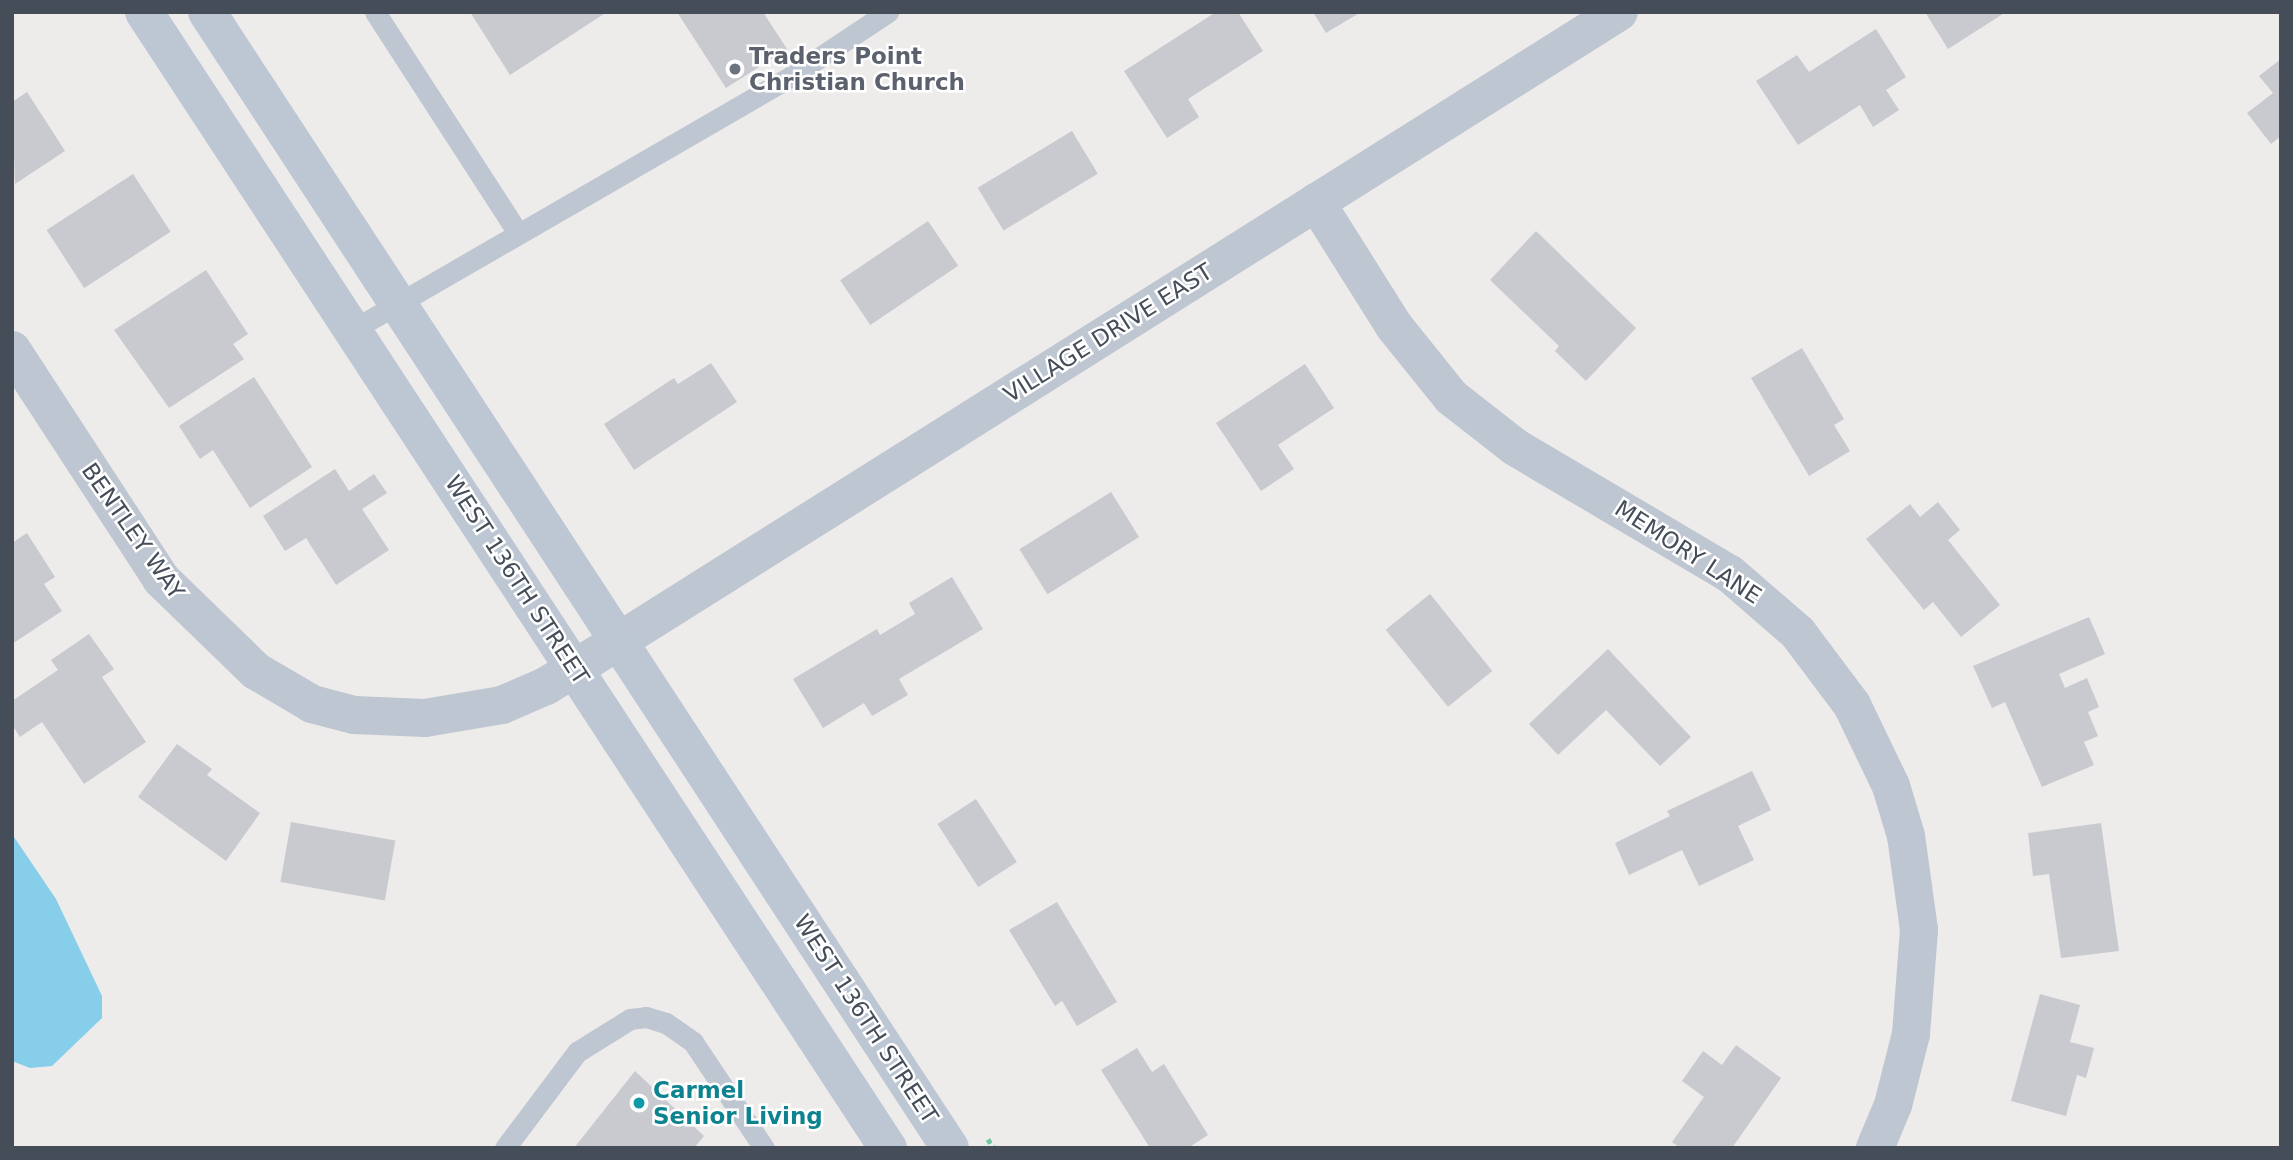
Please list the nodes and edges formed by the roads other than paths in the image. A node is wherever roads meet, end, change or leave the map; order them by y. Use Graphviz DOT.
graph roads {
  1 [pos="144,12"];
  2 [pos="207,12"];
  3 [pos="375,12"];
  4 [pos="888,12"];
  5 [pos="1619,12"];
  6 [pos="1316,202"];
  7 [pos="518,233"];
  8 [pos="397,301"];
  9 [pos="354,328"];
  10 [pos="12,350"];
  11 [pos="597,654"];
  12 [pos="505,1148"];
  13 [pos="764,1148"];
  14 [pos="888,1148"];
  15 [pos="950,1148"];
  16 [pos="1875,1148"];
  1 -- 9 [label="street, WEST 136TH STREET"];
  2 -- 8 [label="street, WEST 136TH STREET"];
  3 -- 7 [label="lane"];
  4 -- 7 [label="lane"];
  5 -- 6 [label="street, VILLAGE DRIVE EAST"];
  6 -- 11 [label="street, VILLAGE DRIVE EAST"];
  6 -- 16 [label="street, MEMORY LANE"];
  7 -- 8 [label="lane"];
  8 -- 9 [label="lane"];
  8 -- 11 [label="street, WEST 136TH STREET"];
  9 -- 11 [label="street, WEST 136TH STREET"];
  10 -- 11 [label="street, BENTLEY WAY"];
  11 -- 14 [label="street, WEST 136TH STREET"];
  11 -- 15 [label="street, WEST 136TH STREET"];
  12 -- 13 [label="lane"];
}
